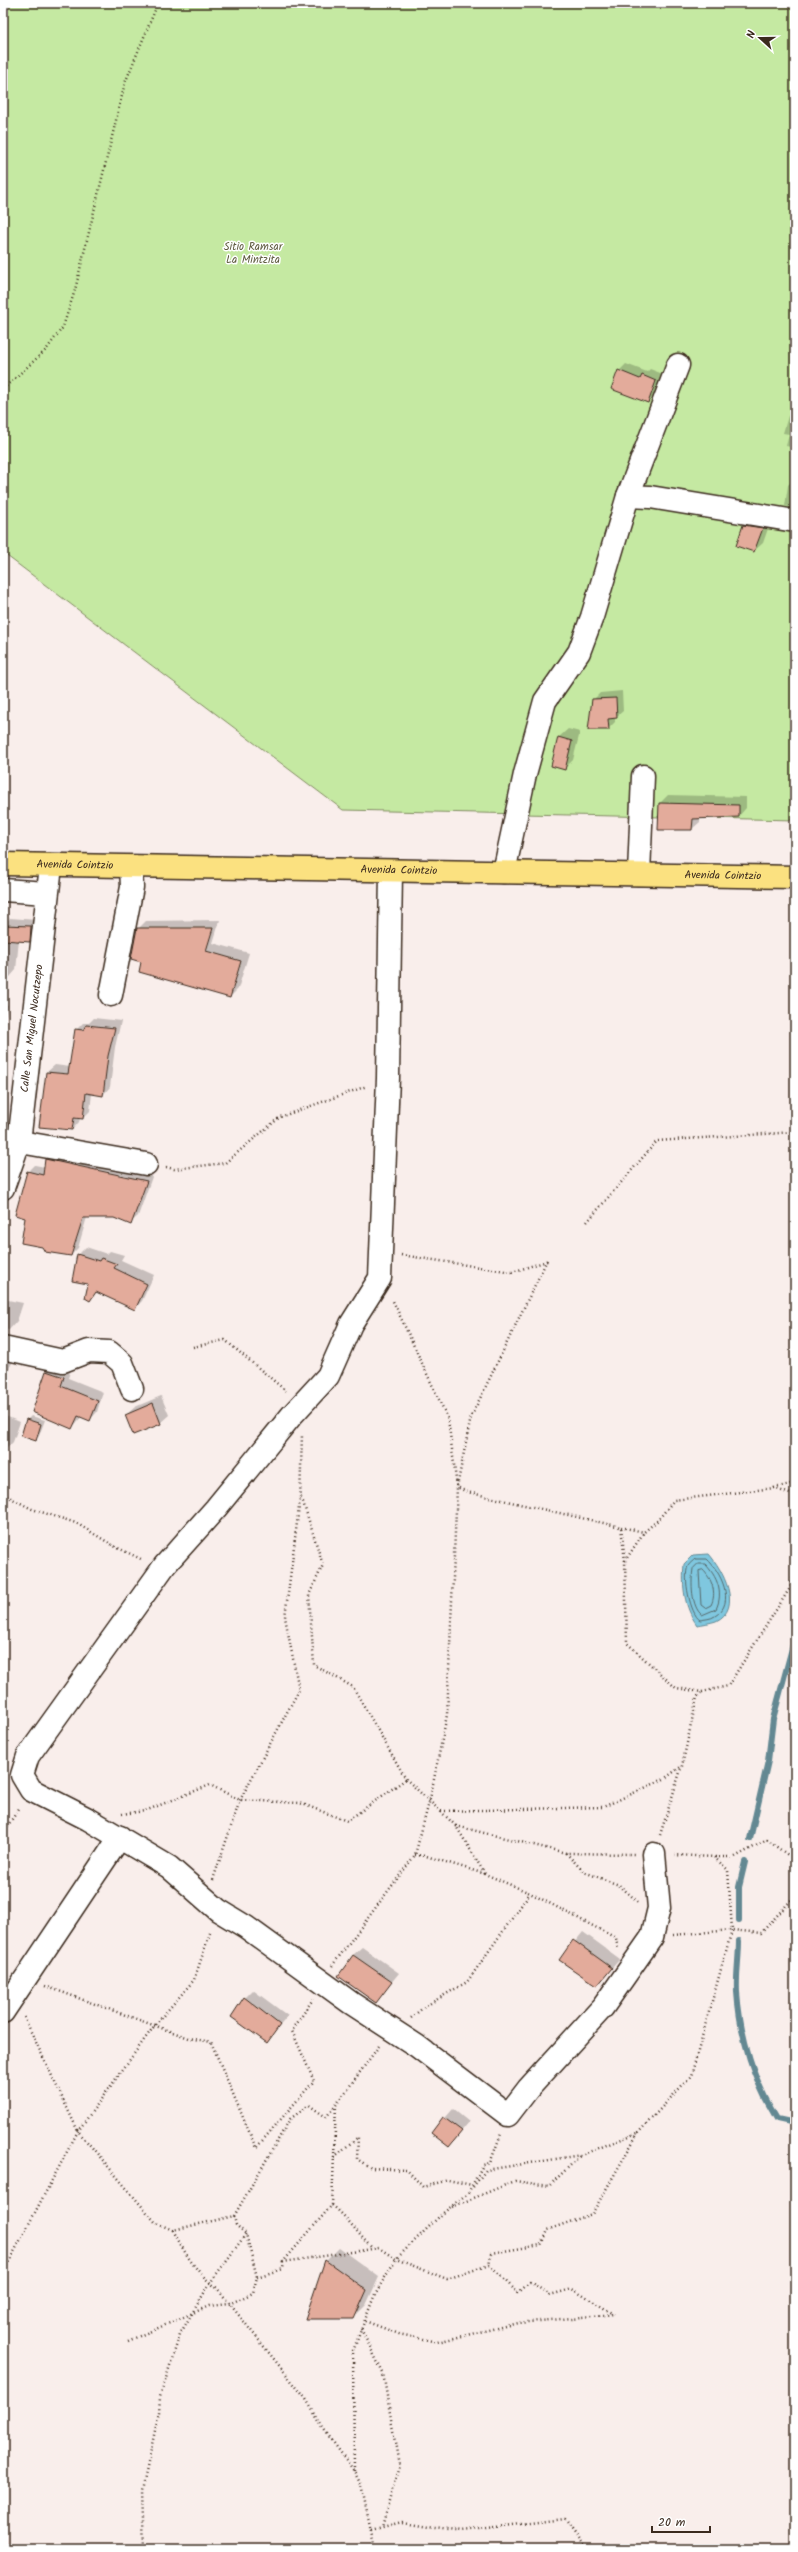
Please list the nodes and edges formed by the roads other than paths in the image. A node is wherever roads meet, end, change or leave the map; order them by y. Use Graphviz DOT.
graph roads {
  1 [pos="678,365"];
  2 [pos="628,496"];
  3 [pos="795,521"];
  4 [pos="643,776"];
  5 [pos="3,864"];
  6 [pos="51,866"];
  7 [pos="131,867"];
  8 [pos="391,871"];
  9 [pos="504,872"];
  10 [pos="639,874"];
  11 [pos="795,877"];
  12 [pos="3,890"];
  13 [pos="47,893"];
  14 [pos="112,995"];
  15 [pos="11,1141"];
  16 [pos="146,1164"];
  17 [pos="3,1188"];
  18 [pos="3,1348"];
  19 [pos="132,1389"];
  20 [pos="120,1837"];
  21 [pos="654,1854"];
  22 [pos="14,1996"];
  1 -- 2 [label="street"];
  2 -- 3 [label="street"];
  2 -- 9 [label="street"];
  4 -- 10 [label="street"];
  5 -- 6 [label="main road, Avenida Cointzio"];
  6 -- 7 [label="main road, Avenida Cointzio"];
  6 -- 13 [label="street, Calle San Miguel Nocutzepo"];
  7 -- 8 [label="main road, Avenida Cointzio"];
  7 -- 14 [label="street"];
  8 -- 9 [label="main road, Avenida Cointzio"];
  8 -- 20 [label="street"];
  9 -- 10 [label="main road, Avenida Cointzio"];
  10 -- 11 [label="main road, Avenida Cointzio"];
  12 -- 13 [label="street"];
  13 -- 15 [label="street, Calle San Miguel Nocutzepo"];
  15 -- 16 [label="street"];
  15 -- 17 [label="street, Calle San Miguel Nocutzepo"];
  18 -- 19 [label="street"];
  20 -- 21 [label="street"];
  20 -- 22 [label="street"];
}
